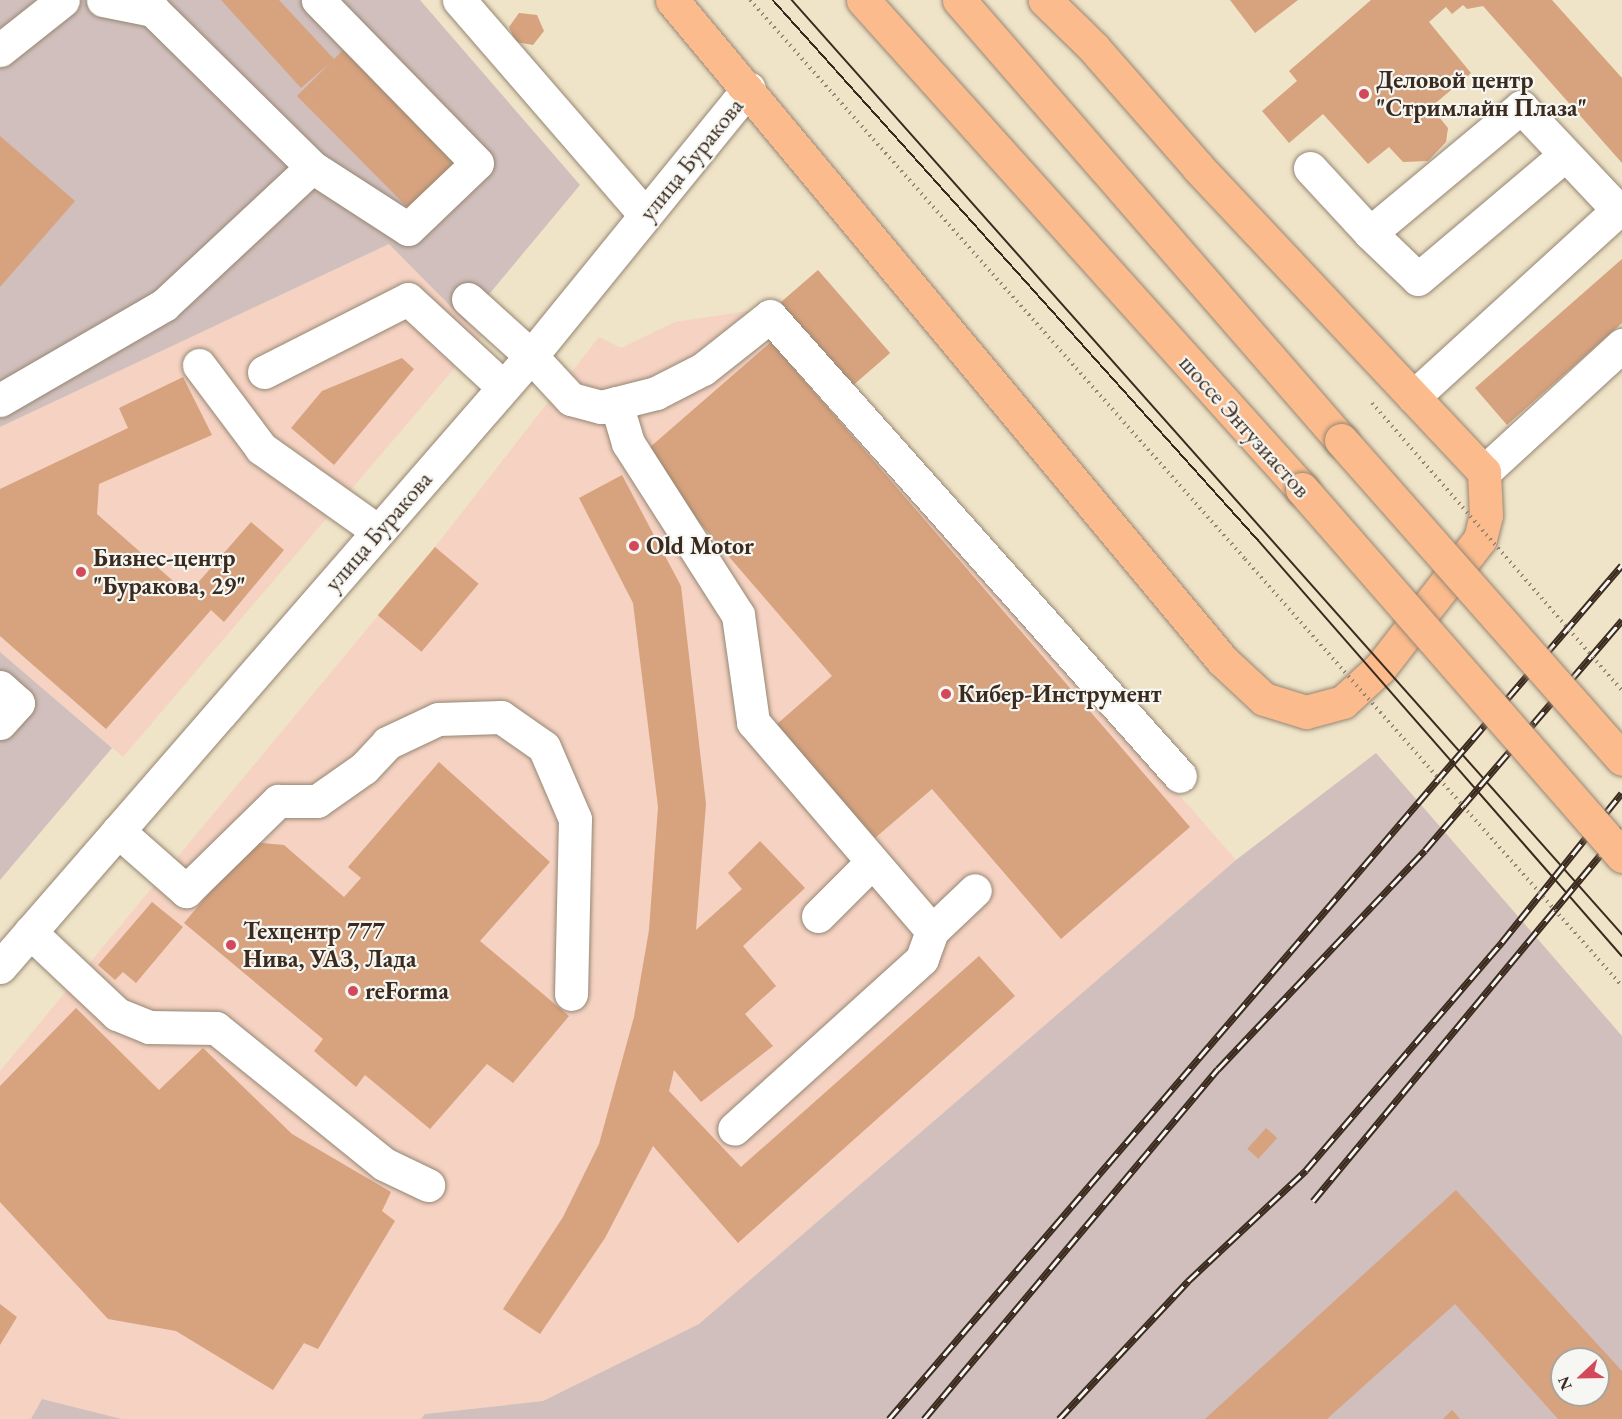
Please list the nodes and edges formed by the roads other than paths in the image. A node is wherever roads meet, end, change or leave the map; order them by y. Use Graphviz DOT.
graph roads {
  1 [pos="63,0"];
  2 [pos="103,0"];
  3 [pos="318,0"];
  4 [pos="459,0"];
  5 [pos="672,0"];
  6 [pos="844,0"];
  7 [pos="862,0"];
  8 [pos="959,0"];
  9 [pos="1046,0"];
  10 [pos="905,48"];
  11 [pos="0,50"];
  12 [pos="749,88"];
  13 [pos="1561,158"];
  14 [pos="312,167"];
  15 [pos="1310,168"];
  16 [pos="645,215"];
  17 [pos="1370,233"];
  18 [pos="468,299"];
  19 [pos="1622,345"];
  20 [pos="531,356"];
  21 [pos="199,365"];
  22 [pos="264,372"];
  23 [pos="503,387"];
  24 [pos="1413,397"];
  25 [pos="0,399"];
  26 [pos="616,403"];
  27 [pos="1484,472"];
  28 [pos="378,531"];
  29 [pos="0,687"];
  30 [pos="0,723"];
  31 [pos="1622,759"];
  32 [pos="1180,776"];
  33 [pos="118,831"];
  34 [pos="1622,856"];
  35 [pos="872,862"];
  36 [pos="975,891"];
  37 [pos="819,916"];
  38 [pos="932,931"];
  39 [pos="30,932"];
  40 [pos="0,967"];
  41 [pos="571,994"];
  42 [pos="734,1129"];
  43 [pos="428,1185"];
  1 -- 11 [label="street"];
  2 -- 14 [label="street"];
  3 -- 14 [label="street"];
  4 -- 16 [label="street"];
  5 -- 12 [label="main road"];
  6 -- 10 [label="main road"];
  7 -- 10 [label="main road, шоссе Энтузиастов"];
  8 -- 31 [label="main road, bridge"];
  9 -- 24 [label="main road"];
  10 -- 34 [label="main road, шоссе Энтузиастов, bridge"];
  12 -- 16 [label="street, улица Буракова"];
  12 -- 27 [label="main road"];
  13 -- 17 [label="street"];
  14 -- 25 [label="street"];
  15 -- 17 [label="street"];
  16 -- 20 [label="street, улица Буракова"];
  17 -- 24 [label="street"];
  18 -- 20 [label="street"];
  19 -- 27 [label="street"];
  20 -- 23 [label="street, улица Буракова"];
  20 -- 26 [label="street"];
  21 -- 28 [label="street"];
  22 -- 23 [label="street"];
  23 -- 28 [label="street, улица Буракова"];
  24 -- 27 [label="main road"];
  26 -- 32 [label="street"];
  26 -- 35 [label="street"];
  28 -- 33 [label="street, улица Буракова"];
  29 -- 30 [label="street"];
  33 -- 39 [label="street, улица Буракова"];
  33 -- 41 [label="street"];
  35 -- 37 [label="street"];
  35 -- 38 [label="street"];
  36 -- 38 [label="street"];
  38 -- 42 [label="street"];
  39 -- 40 [label="street, улица Буракова"];
  39 -- 43 [label="street"];
}
